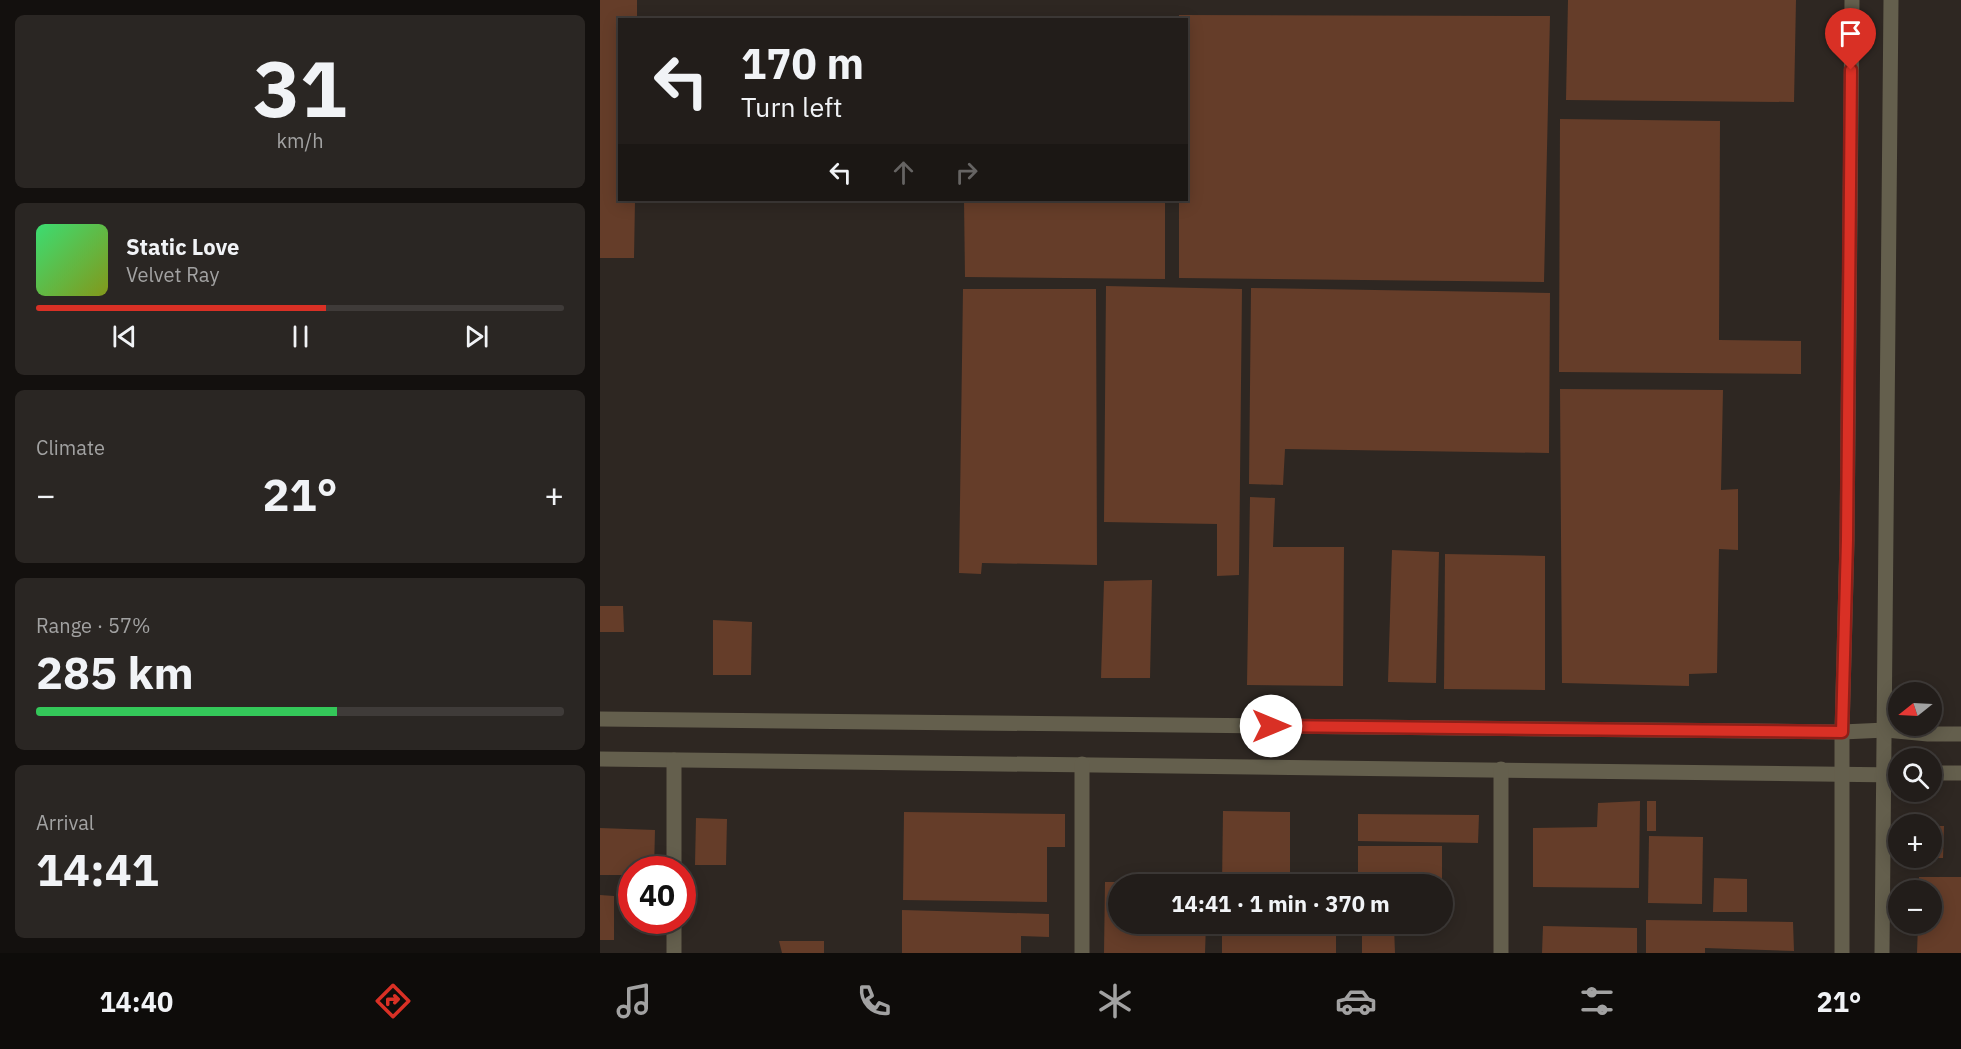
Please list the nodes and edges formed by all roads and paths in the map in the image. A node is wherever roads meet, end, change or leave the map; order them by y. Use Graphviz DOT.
graph roads {
  1 [pos="1852,0"];
  2 [pos="1891,0"];
  3 [pos="600,719"];
  4 [pos="1886,730"];
  5 [pos="1842,732"];
  6 [pos="1961,734"];
  7 [pos="1888,748"];
  8 [pos="600,759"];
  9 [pos="674,760"];
  10 [pos="1082,764"];
  11 [pos="1501,769"];
  12 [pos="1942,773"];
  13 [pos="1961,773"];
  14 [pos="1842,774"];
  15 [pos="1888,775"];
  16 [pos="1890,802"];
  17 [pos="674,856"];
  18 [pos="674,934"];
  19 [pos="674,953"];
  20 [pos="1082,953"];
  21 [pos="1501,953"];
  22 [pos="1842,953"];
  23 [pos="1882,953"];
  1 -- 5 [label="street"];
  2 -- 4 [label="street"];
  3 -- 5 [label="street"];
  4 -- 5 [label="street"];
  4 -- 6 [label="street"];
  4 -- 7 [label="street"];
  5 -- 14 [label="street"];
  8 -- 9 [label="street"];
  9 -- 10 [label="street"];
  9 -- 17 [label="street"];
  10 -- 11 [label="street"];
  10 -- 20 [label="street"];
  11 -- 14 [label="street"];
  11 -- 21 [label="street"];
  12 -- 13 [label="street"];
  14 -- 15 [label="street"];
  14 -- 22 [label="street"];
  16 -- 23 [label="street"];
  18 -- 19 [label="street"];
}
